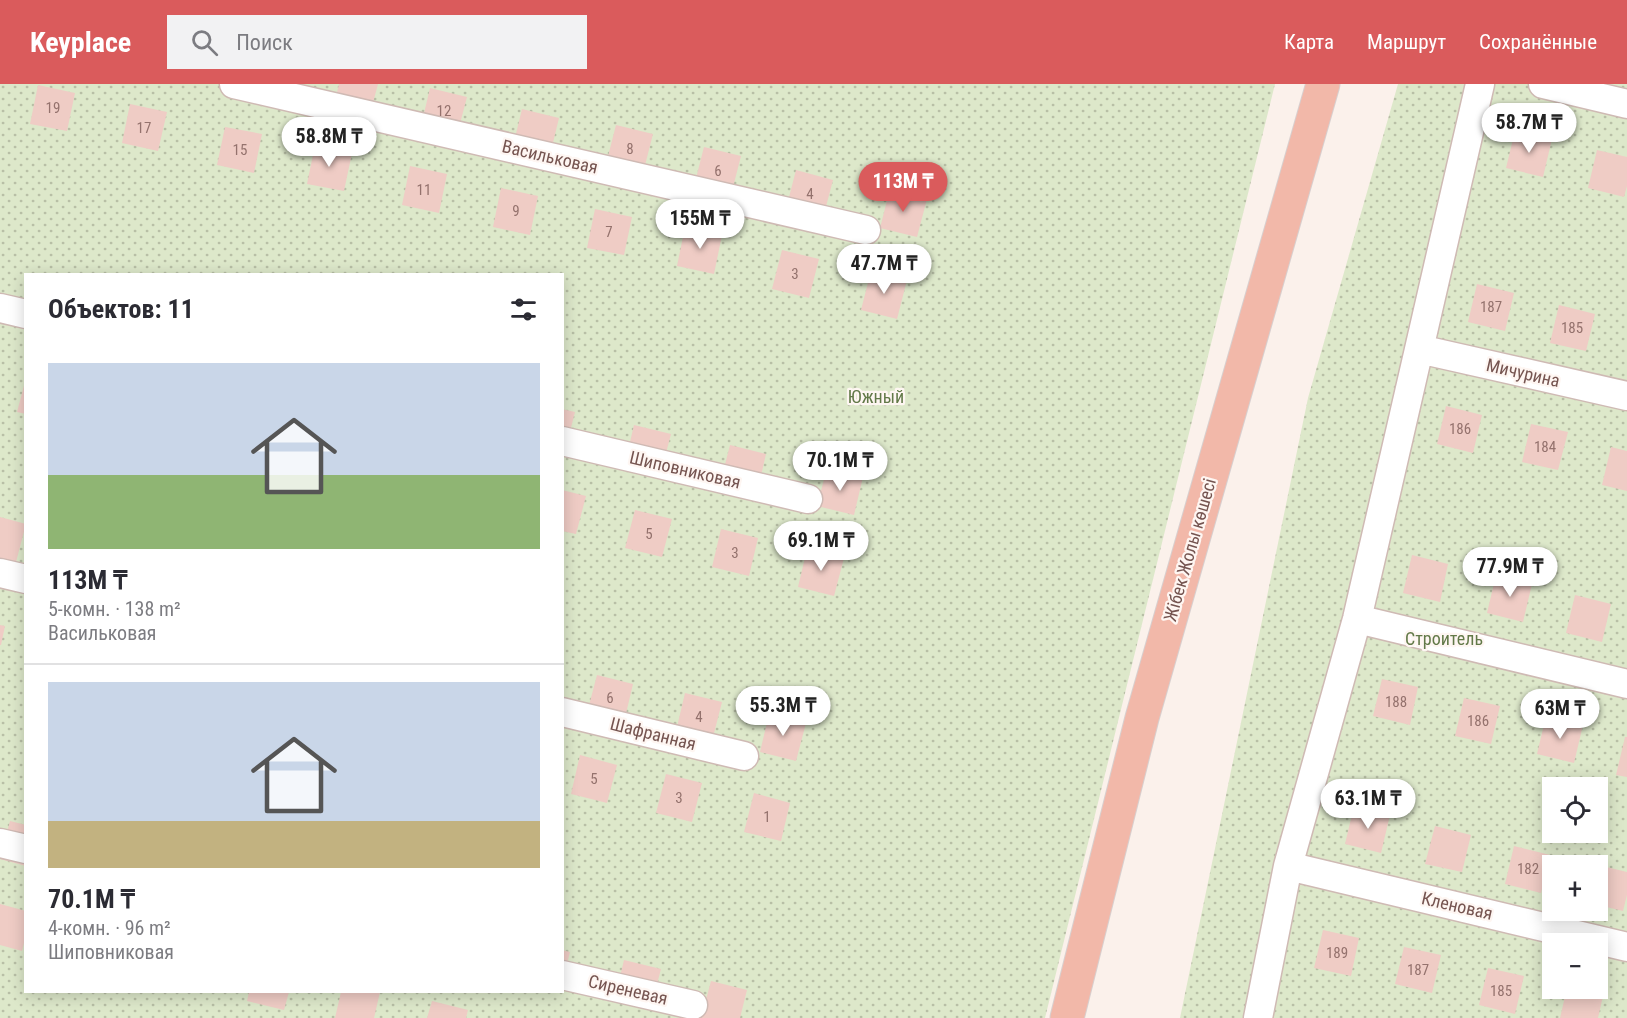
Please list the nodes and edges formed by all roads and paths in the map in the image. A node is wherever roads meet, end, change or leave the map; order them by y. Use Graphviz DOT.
graph roads {
  1 [pos="234,84"];
  2 [pos="1323,84"];
  3 [pos="1479,84"];
  4 [pos="1543,84"];
  5 [pos="1627,104"];
  6 [pos="866,230"];
  7 [pos="0,308"];
  8 [pos="24,314"];
  9 [pos="1419,349"];
  10 [pos="1627,396"];
  11 [pos="564,441"];
  12 [pos="808,499"];
  13 [pos="0,573"];
  14 [pos="24,579"];
  15 [pos="1357,619"];
  16 [pos="1627,684"];
  17 [pos="564,712"];
  18 [pos="744,756"];
  19 [pos="0,843"];
  20 [pos="24,849"];
  21 [pos="1288,866"];
  22 [pos="1627,947"];
  23 [pos="564,975"];
  24 [pos="693,1005"];
  25 [pos="1067,1018"];
  26 [pos="1258,1018"];
  1 -- 6 [label="street, Васильковая"];
  2 -- 25 [label="highway, Жібек Жолы көшесі"];
  3 -- 9 [label="street"];
  4 -- 5 [label="street"];
  7 -- 8 [label="street"];
  9 -- 10 [label="street, Мичурина"];
  9 -- 15 [label="street"];
  11 -- 12 [label="street, Шиповниковая"];
  13 -- 14 [label="street"];
  15 -- 16 [label="street"];
  15 -- 21 [label="street"];
  17 -- 18 [label="street, Шафранная"];
  19 -- 20 [label="street"];
  21 -- 22 [label="street, Кленовая"];
  21 -- 26 [label="street"];
  23 -- 24 [label="street, Сиреневая"];
}
